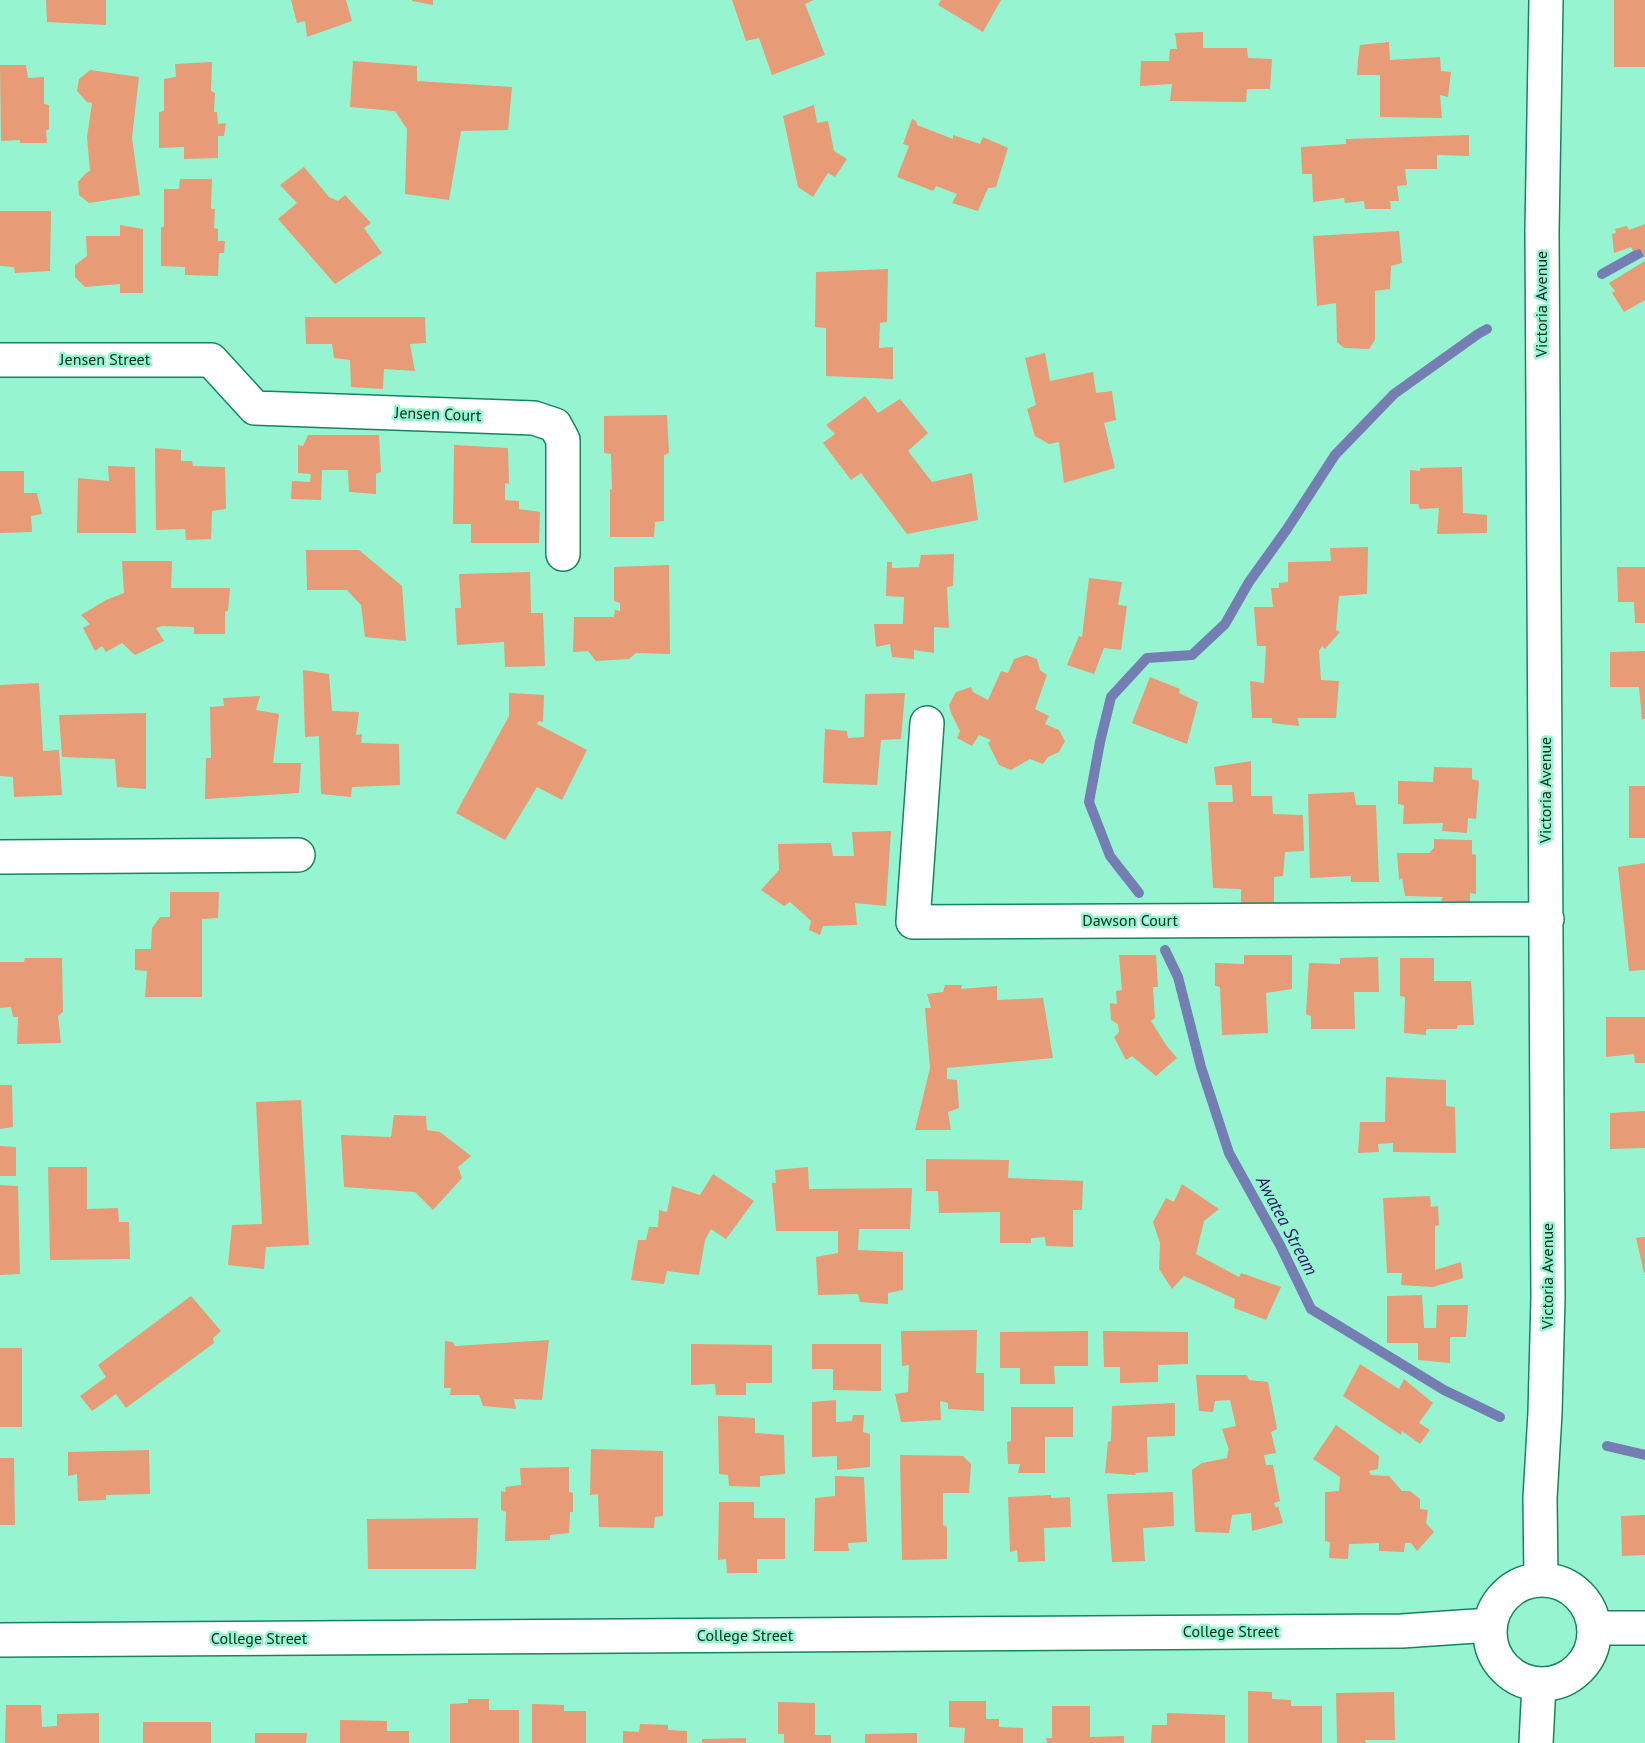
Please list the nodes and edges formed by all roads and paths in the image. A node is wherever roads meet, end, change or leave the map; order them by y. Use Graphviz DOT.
graph roads {
  1 [pos="1546,0"];
  2 [pos="0,360"];
  3 [pos="211,360"];
  4 [pos="563,554"];
  5 [pos="927,723"];
  6 [pos="298,855"];
  7 [pos="0,857"];
  8 [pos="1546,919"];
  9 [pos="1541,1579"];
  10 [pos="1490,1625"];
  11 [pos="1595,1628"];
  12 [pos="1645,1628"];
  13 [pos="0,1640"];
  14 [pos="1539,1684"];
  15 [pos="1536,1743"];
  1 -- 8 [label="street, Victoria Avenue"];
  2 -- 3 [label="street, Jensen Street"];
  3 -- 4 [label="street, Jensen Court"];
  5 -- 8 [label="street, Dawson Court"];
  6 -- 7 [label="street"];
  8 -- 9 [label="street, Victoria Avenue"];
  9 -- 10 [label="street"];
  9 -- 11 [label="street"];
  10 -- 13 [label="street, College Street"];
  10 -- 14 [label="street"];
  11 -- 12 [label="street"];
  11 -- 14 [label="street"];
  14 -- 15 [label="street"];
}
